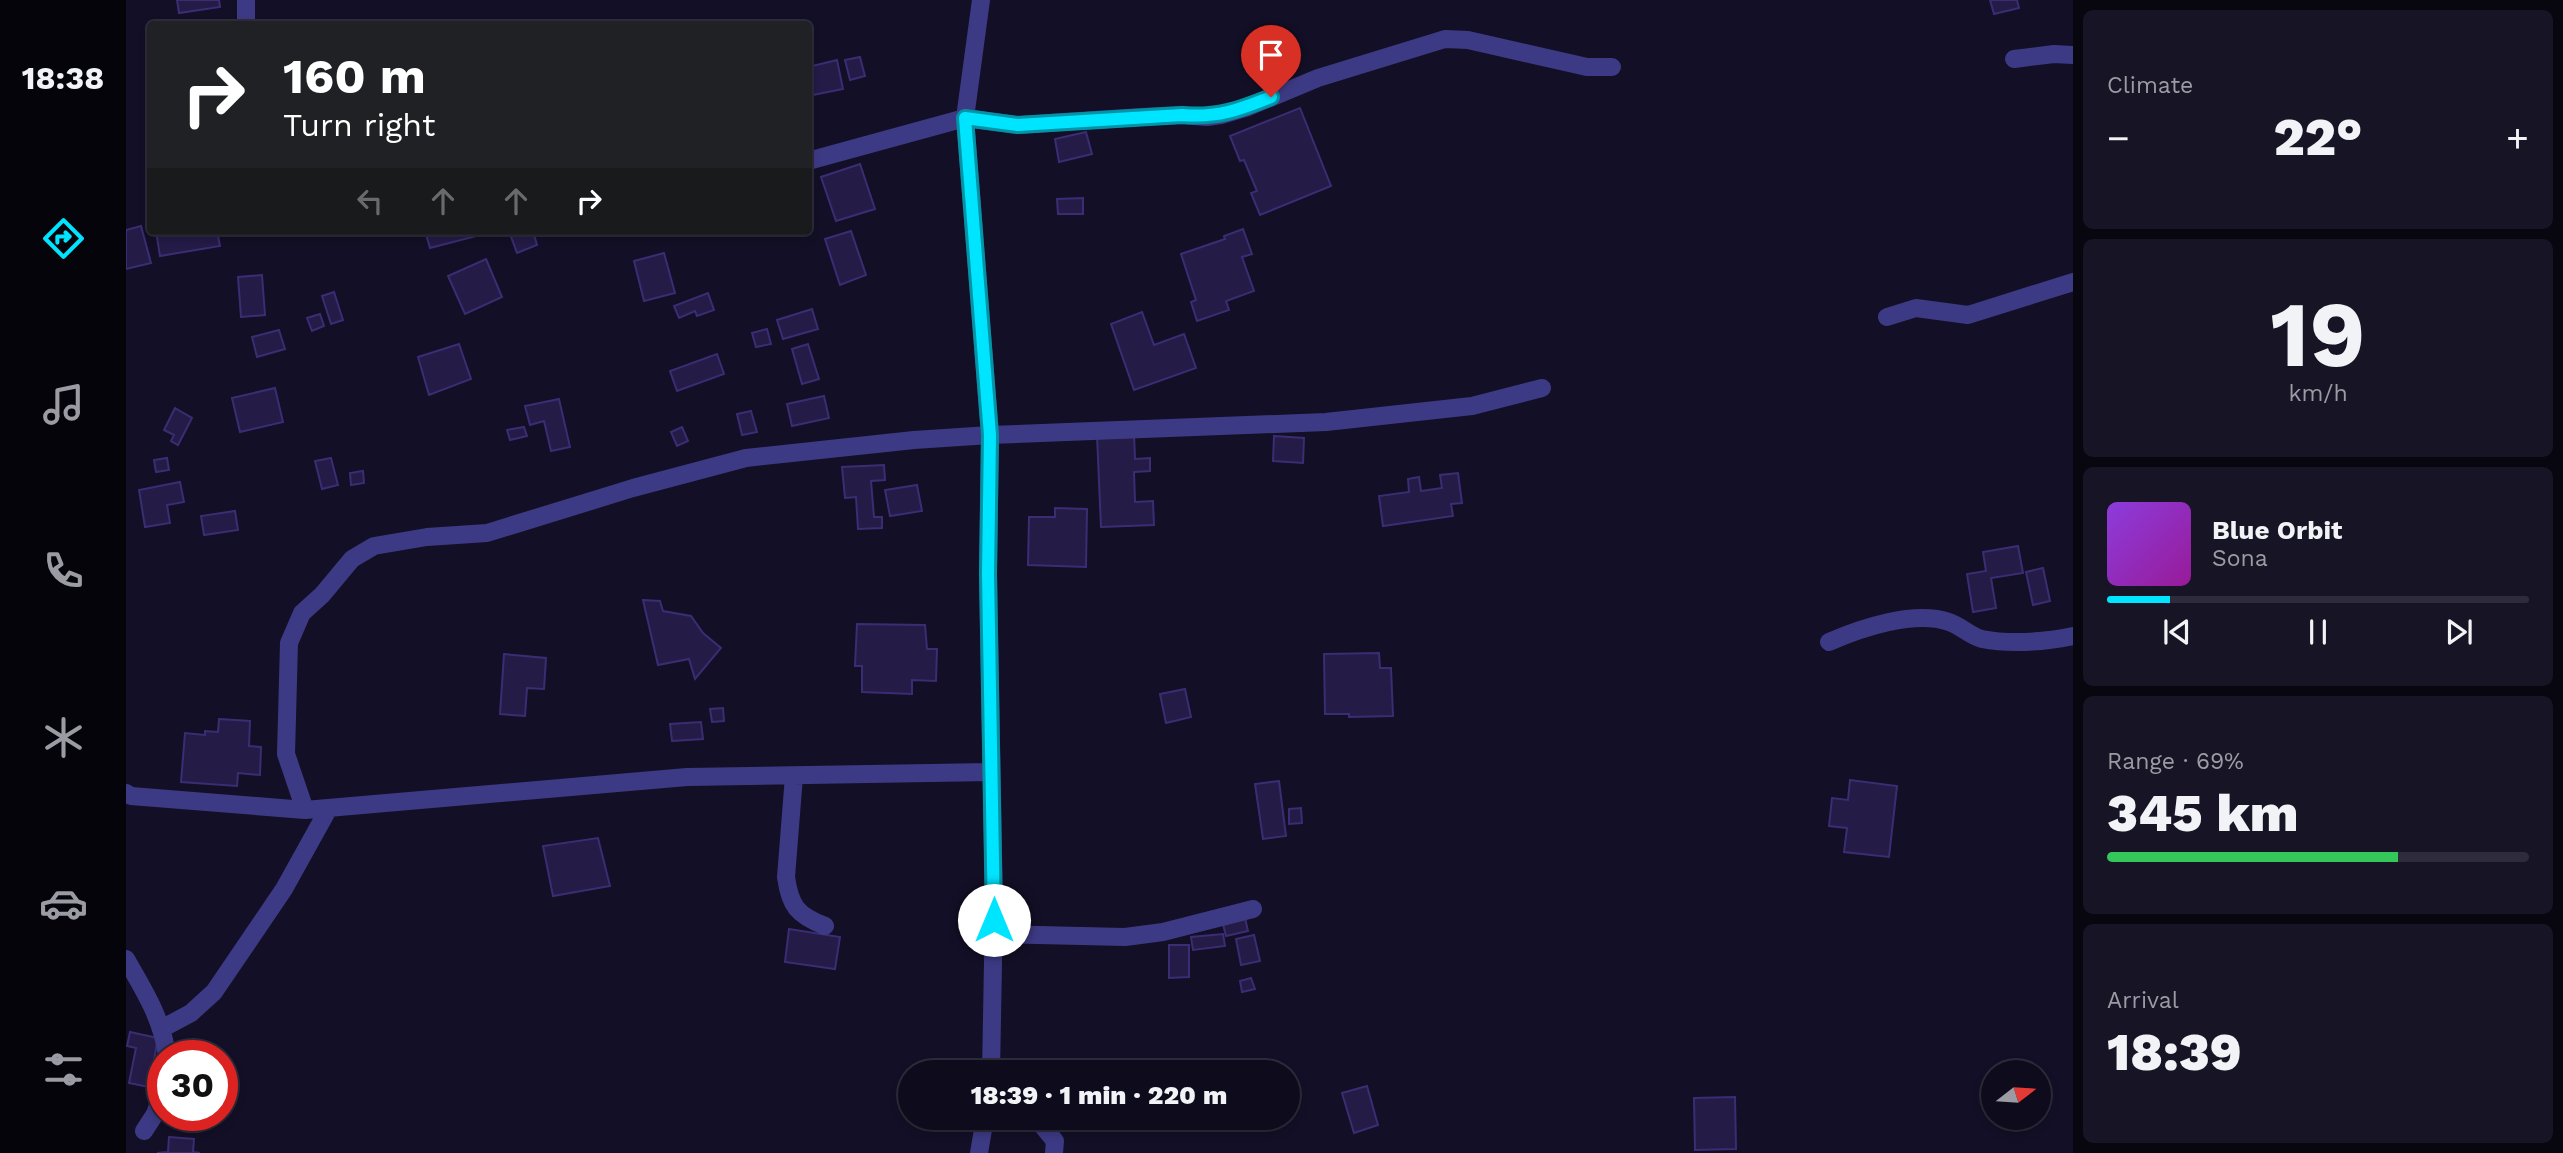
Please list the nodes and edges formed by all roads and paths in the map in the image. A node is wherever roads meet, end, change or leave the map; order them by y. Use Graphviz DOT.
graph roads {
  1 [pos="246,0"];
  2 [pos="981,0"];
  3 [pos="246,21"];
  4 [pos="2073,55"];
  5 [pos="2014,59"];
  6 [pos="1612,67"];
  7 [pos="965,118"];
  8 [pos="812,160"];
  9 [pos="2073,282"];
  10 [pos="1887,317"];
  11 [pos="1542,388"];
  12 [pos="990,435"];
  13 [pos="2073,636"];
  14 [pos="1829,642"];
  15 [pos="992,772"];
  16 [pos="794,776"];
  17 [pos="126,793"];
  18 [pos="329,808"];
  19 [pos="305,810"];
  20 [pos="1253,909"];
  21 [pos="825,926"];
  22 [pos="994,934"];
  23 [pos="126,959"];
  24 [pos="161,1028"];
  25 [pos="164,1040"];
  26 [pos="991,1060"];
  27 [pos="147,1126"];
  28 [pos="983,1130"];
  29 [pos="1046,1130"];
  30 [pos="144,1131"];
  31 [pos="979,1153"];
  32 [pos="1054,1153"];
  1 -- 3 [label="street"];
  2 -- 7 [label="street"];
  4 -- 5 [label="street"];
  6 -- 7 [label="street"];
  7 -- 8 [label="street"];
  7 -- 12 [label="street"];
  9 -- 10 [label="street"];
  11 -- 12 [label="street"];
  12 -- 15 [label="street"];
  12 -- 19 [label="street"];
  13 -- 14 [label="street"];
  15 -- 16 [label="street"];
  15 -- 22 [label="street"];
  16 -- 18 [label="street"];
  16 -- 21 [label="street"];
  17 -- 19 [label="street"];
  18 -- 19 [label="street"];
  18 -- 24 [label="street"];
  20 -- 22 [label="street"];
  22 -- 26 [label="street"];
  23 -- 24 [label="street"];
  24 -- 25 [label="street"];
  27 -- 30 [label="street"];
  28 -- 31 [label="street"];
  29 -- 32 [label="street"];
}
